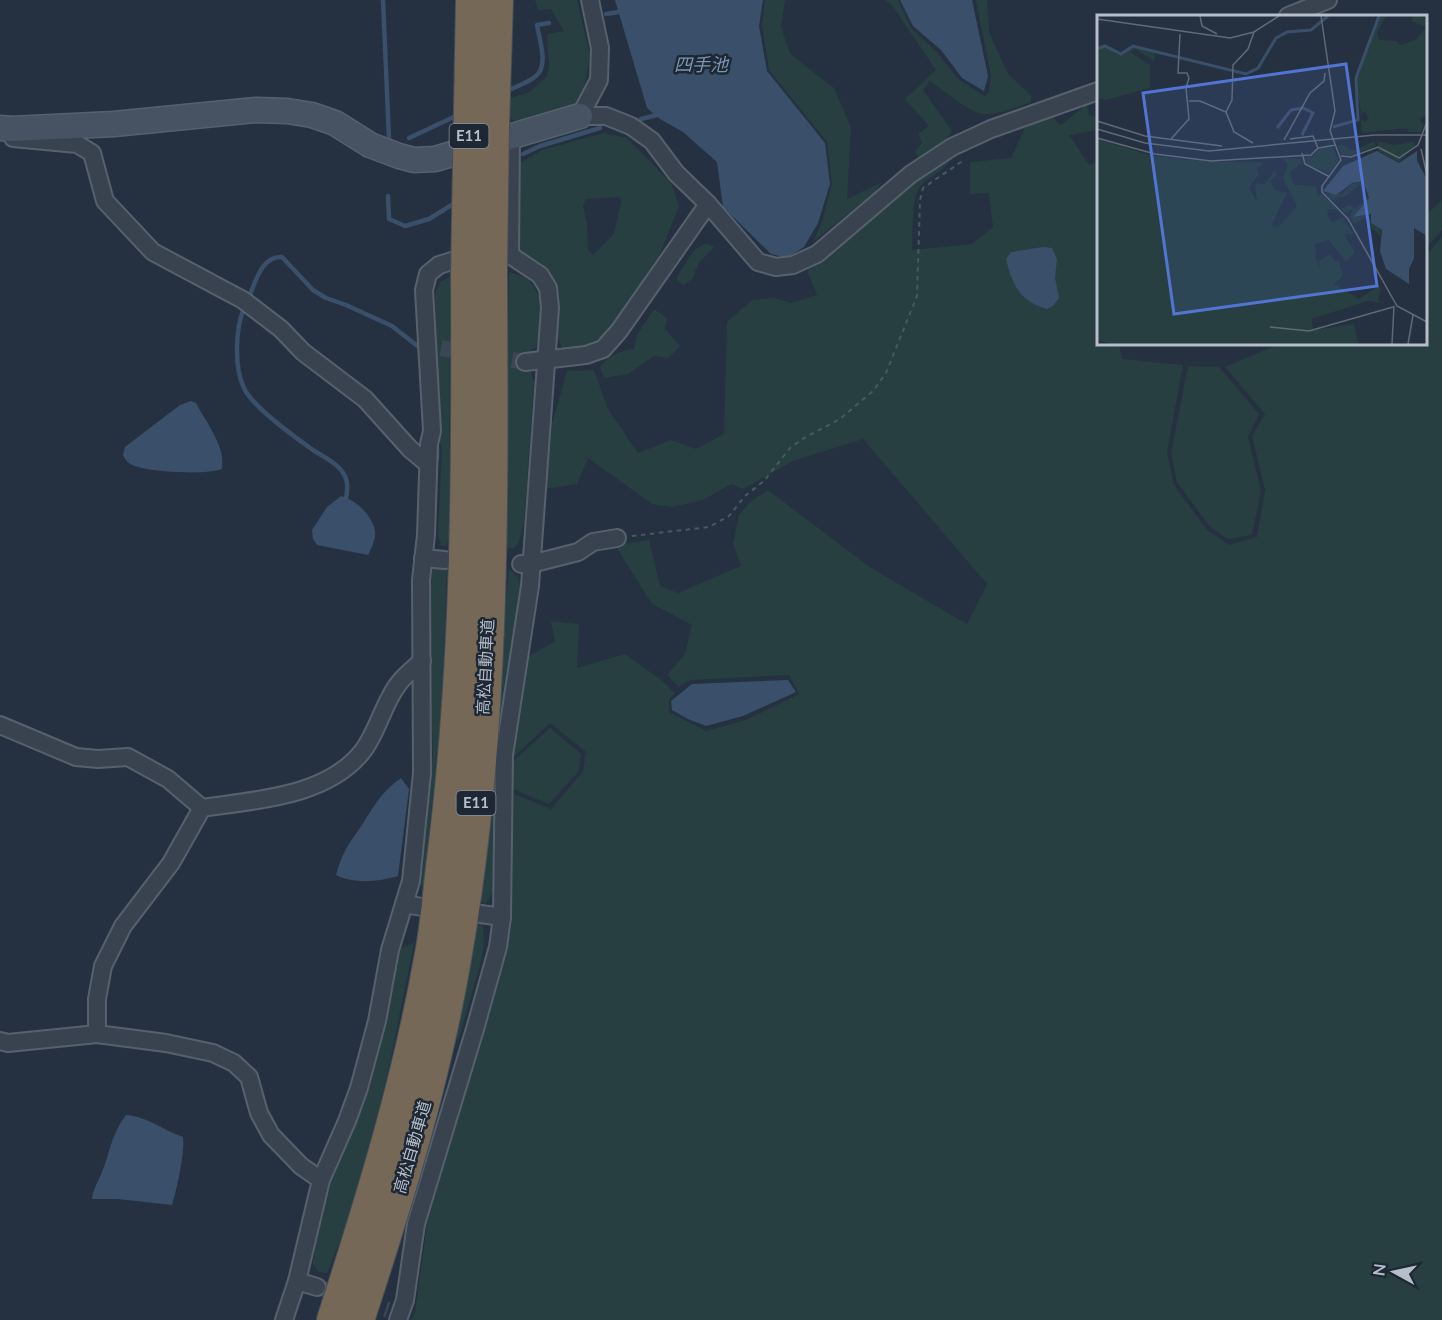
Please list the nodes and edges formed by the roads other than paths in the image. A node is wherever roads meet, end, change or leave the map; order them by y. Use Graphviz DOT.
graph roads {
  1 [pos="472,0"];
  2 [pos="497,0"];
  3 [pos="590,0"];
  4 [pos="1328,0"];
  5 [pos="1290,15"];
  6 [pos="1097,91"];
  7 [pos="580,116"];
  8 [pos="0,128"];
  9 [pos="511,136"];
  10 [pos="0,137"];
  11 [pos="708,204"];
  12 [pos="489,266"];
  13 [pos="545,359"];
  14 [pos="525,362"];
  15 [pos="428,464"];
  16 [pos="617,538"];
  17 [pos="423,558"];
  18 [pos="445,560"];
  19 [pos="526,564"];
  20 [pos="422,661"];
  21 [pos="0,725"];
  22 [pos="202,808"];
  23 [pos="404,904"];
  24 [pos="422,907"];
  25 [pos="481,914"];
  26 [pos="502,917"];
  27 [pos="97,1034"];
  28 [pos="0,1041"];
  29 [pos="321,1180"];
  30 [pos="297,1281"];
  31 [pos="317,1287"];
  32 [pos="395,1315"];
  33 [pos="284,1320"];
  34 [pos="333,1320"];
  35 [pos="358,1320"];
  1 -- 12 [label="highway, 高松自動車道 / E11, bridge"];
  2 -- 12 [label="highway, 高松自動車道 / E11, bridge"];
  3 -- 7 [label="street"];
  4 -- 5 [label="street"];
  6 -- 11 [label="street"];
  7 -- 9 [label="street"];
  7 -- 11 [label="street"];
  8 -- 9 [label="street"];
  9 -- 12 [label="street"];
  10 -- 15 [label="street"];
  11 -- 13 [label="street"];
  12 -- 13 [label="street"];
  12 -- 15 [label="street"];
  12 -- 34 [label="highway, 高松自動車道 / E11"];
  12 -- 35 [label="highway, 高松自動車道 / E11"];
  13 -- 14 [label="street"];
  13 -- 19 [label="street"];
  15 -- 17 [label="street"];
  16 -- 19 [label="street"];
  17 -- 18 [label="street"];
  17 -- 20 [label="street"];
  19 -- 26 [label="street"];
  20 -- 22 [label="street"];
  20 -- 23 [label="street"];
  21 -- 22 [label="street"];
  22 -- 27 [label="street"];
  23 -- 24 [label="street"];
  23 -- 29 [label="street"];
  25 -- 26 [label="street"];
  26 -- 32 [label="street"];
  27 -- 28 [label="street"];
  27 -- 29 [label="street"];
  29 -- 30 [label="street"];
  30 -- 31 [label="street"];
  30 -- 33 [label="street"];
}
